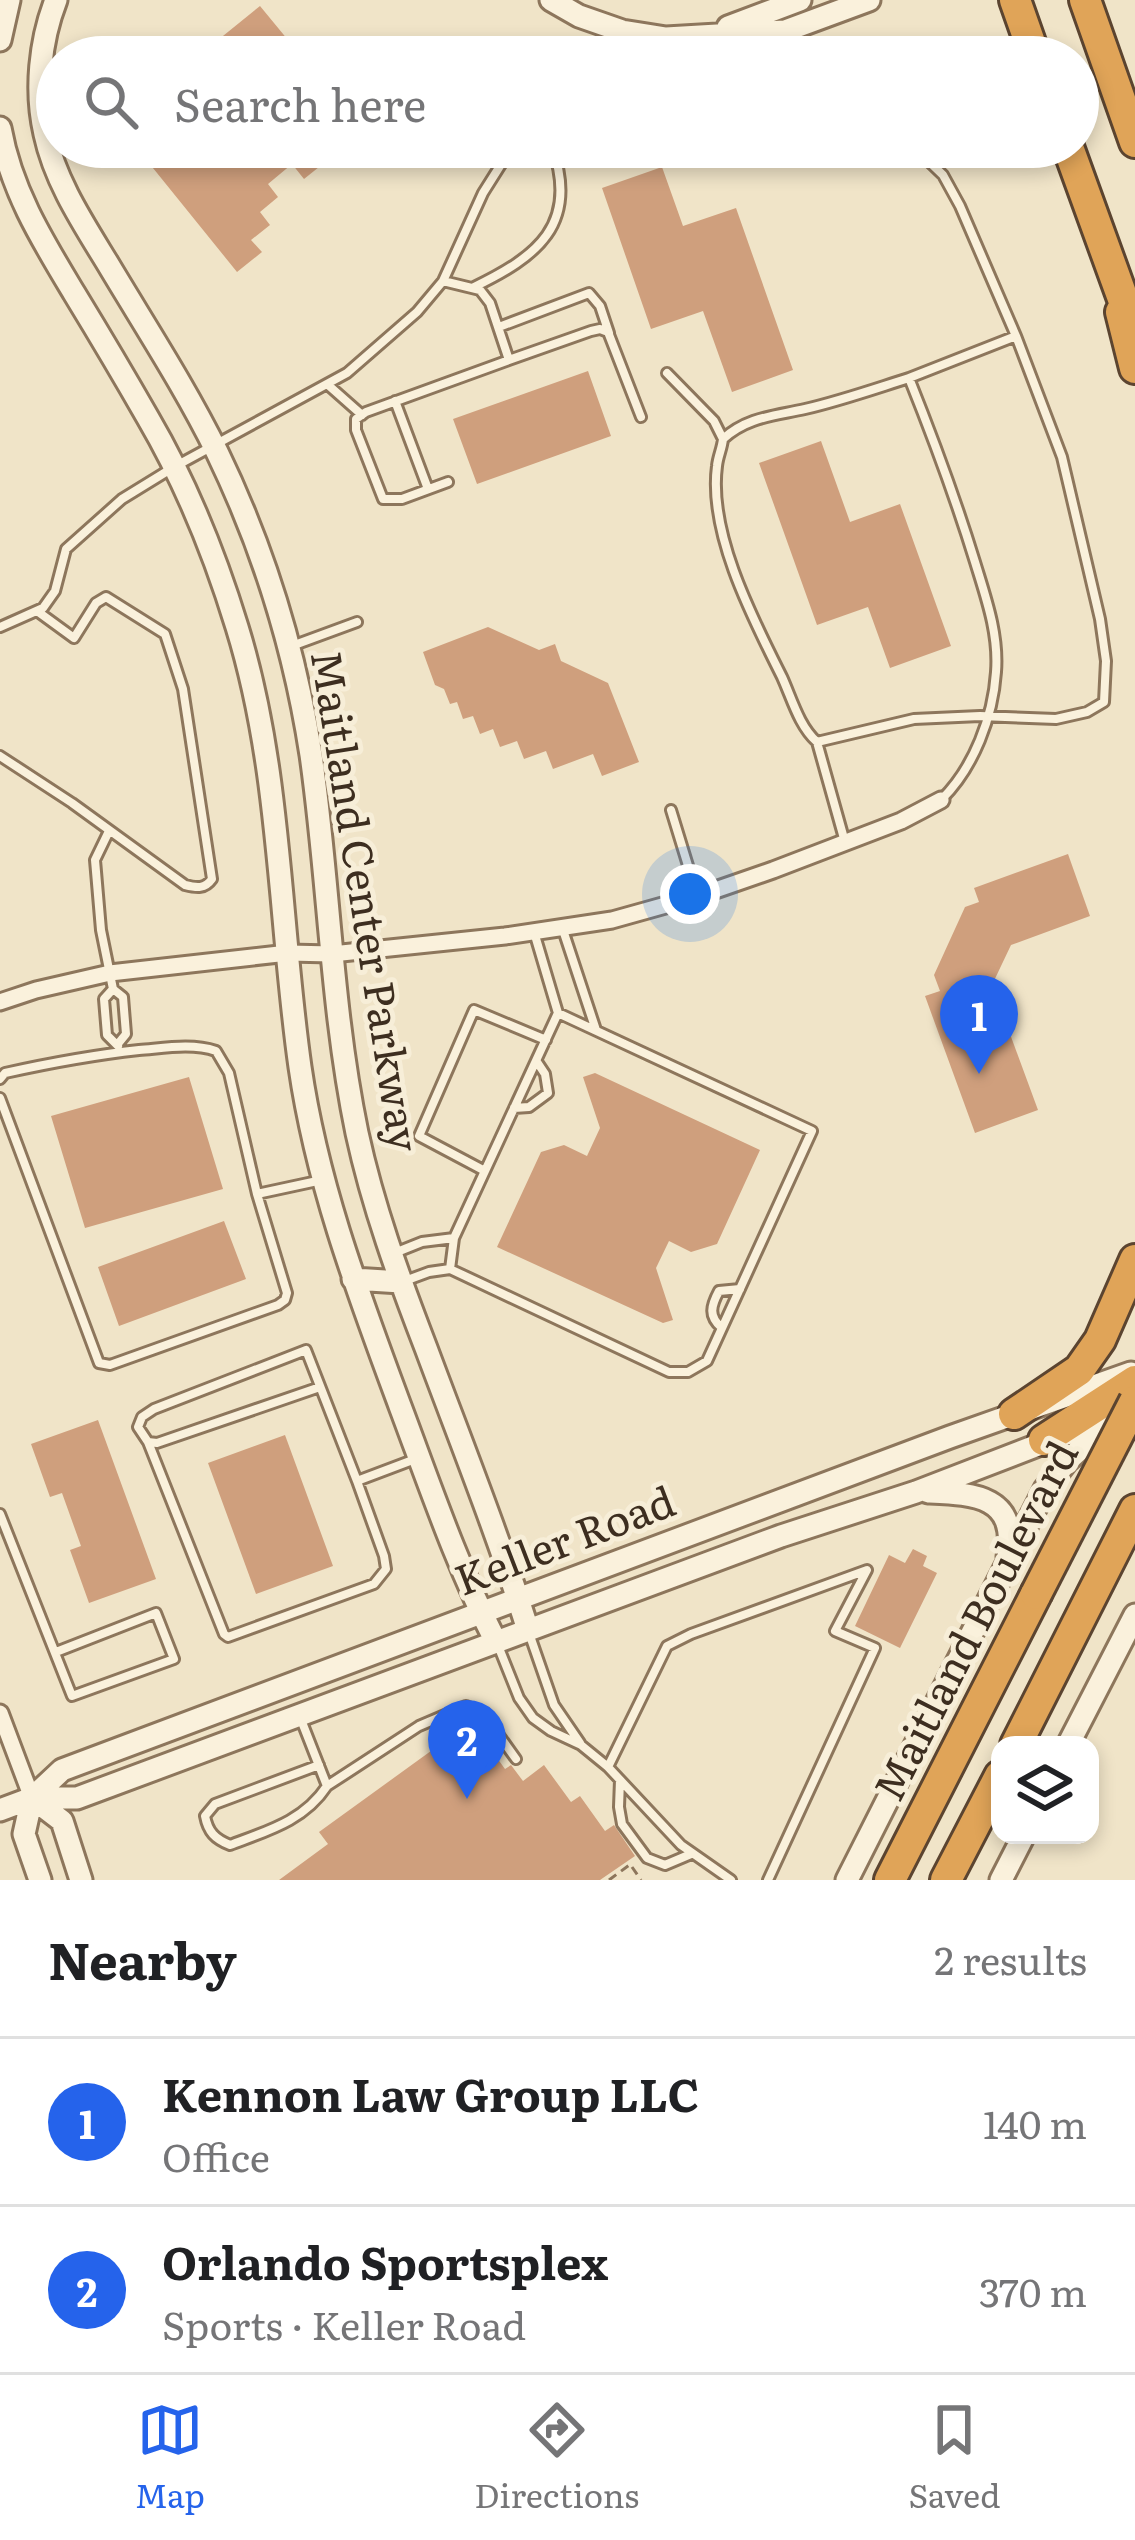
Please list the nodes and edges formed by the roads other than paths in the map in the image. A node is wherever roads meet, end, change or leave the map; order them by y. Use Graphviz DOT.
graph roads {
  1 [pos="9,0"];
  2 [pos="56,0"];
  3 [pos="551,0"];
  4 [pos="800,0"];
  5 [pos="869,0"];
  6 [pos="1015,0"];
  7 [pos="1085,0"];
  8 [pos="46,36"];
  9 [pos="653,36"];
  10 [pos="704,36"];
  11 [pos="1028,36"];
  12 [pos="1098,36"];
  13 [pos="0,40"];
  14 [pos="1099,40"];
  15 [pos="0,128"];
  16 [pos="1135,142"];
  17 [pos="56,168"];
  18 [pos="499,168"];
  19 [pos="556,168"];
  20 [pos="935,168"];
  21 [pos="1077,168"];
  22 [pos="1106,248"];
  23 [pos="443,281"];
  24 [pos="472,288"];
  25 [pos="499,327"];
  26 [pos="1135,332"];
  27 [pos="609,335"];
  28 [pos="1016,336"];
  29 [pos="509,360"];
  30 [pos="1135,368"];
  31 [pos="667,373"];
  32 [pos="909,378"];
  33 [pos="327,384"];
  34 [pos="395,401"];
  35 [pos="362,415"];
  36 [pos="641,417"];
  37 [pos="723,439"];
  38 [pos="213,446"];
  39 [pos="174,467"];
  40 [pos="448,482"];
  41 [pos="428,489"];
  42 [pos="37,611"];
  43 [pos="357,622"];
  44 [pos="0,627"];
  45 [pos="288,648"];
  46 [pos="246,660"];
  47 [pos="988,717"];
  48 [pos="817,742"];
  49 [pos="0,756"];
  50 [pos="941,800"];
  51 [pos="671,810"];
  52 [pos="110,831"];
  53 [pos="846,843"];
  54 [pos="698,896"];
  55 [pos="562,927"];
  56 [pos="533,931"];
  57 [pos="288,953"];
  58 [pos="332,954"];
  59 [pos="112,981"];
  60 [pos="0,1002"];
  61 [pos="558,1013"];
  62 [pos="596,1031"];
  63 [pos="546,1040"];
  64 [pos="118,1048"];
  65 [pos="536,1061"];
  66 [pos="0,1079"];
  67 [pos="0,1098"];
  68 [pos="514,1108"];
  69 [pos="485,1171"];
  70 [pos="323,1180"];
  71 [pos="257,1194"];
  72 [pos="454,1238"];
  73 [pos="391,1255"];
  74 [pos="1135,1260"];
  75 [pos="450,1269"];
  76 [pos="353,1280"];
  77 [pos="401,1282"];
  78 [pos="740,1288"];
  79 [pos="1135,1292"];
  80 [pos="1135,1301"];
  81 [pos="722,1328"];
  82 [pos="320,1387"];
  83 [pos="1131,1391"];
  84 [pos="1014,1414"];
  85 [pos="1044,1440"];
  86 [pos="148,1442"];
  87 [pos="419,1458"];
  88 [pos="357,1481"];
  89 [pos="916,1492"];
  90 [pos="1135,1510"];
  91 [pos="0,1514"];
  92 [pos="1006,1567"];
  93 [pos="518,1600"];
  94 [pos="482,1614"];
  95 [pos="1135,1616"];
  96 [pos="528,1630"];
  97 [pos="496,1642"];
  98 [pos="56,1652"];
  99 [pos="299,1715"];
  100 [pos="2,1724"];
  101 [pos="1021,1736"];
  102 [pos="1073,1736"];
  103 [pos="581,1745"];
  104 [pos="516,1759"];
  105 [pos="319,1765"];
  106 [pos="608,1767"];
  107 [pos="620,1779"];
  108 [pos="327,1786"];
  109 [pos="991,1793"];
  110 [pos="32,1798"];
  111 [pos="0,1810"];
  112 [pos="1019,1844"];
  113 [pos="692,1853"];
  114 [pos="40,1880"];
  115 [pos="81,1880"];
  116 [pos="731,1880"];
  117 [pos="768,1880"];
  118 [pos="847,1880"];
  119 [pos="888,1880"];
  120 [pos="946,1880"];
  121 [pos="1001,1880"];
  1 -- 13 [label="street"];
  2 -- 8 [label="street, Maitland Center Parkway"];
  3 -- 9 [label="street"];
  4 -- 10 [label="street"];
  5 -- 10 [label="street"];
  6 -- 11 [label="highway"];
  7 -- 12 [label="highway"];
  14 -- 16 [label="highway"];
  15 -- 39 [label="street, Maitland Center Parkway"];
  17 -- 38 [label="street, Maitland Center Parkway"];
  18 -- 23 [label="lane"];
  19 -- 24 [label="lane"];
  20 -- 28 [label="lane"];
  21 -- 22 [label="highway"];
  22 -- 26 [label="highway"];
  22 -- 30 [label="highway"];
  23 -- 24 [label="lane"];
  23 -- 33 [label="lane"];
  24 -- 25 [label="lane"];
  25 -- 27 [label="lane"];
  25 -- 29 [label="lane"];
  27 -- 29 [label="lane"];
  27 -- 36 [label="lane"];
  28 -- 32 [label="lane"];
  28 -- 47 [label="lane"];
  29 -- 34 [label="lane"];
  31 -- 37 [label="lane"];
  32 -- 37 [label="lane"];
  32 -- 47 [label="lane"];
  33 -- 35 [label="lane"];
  33 -- 38 [label="lane"];
  34 -- 35 [label="lane"];
  34 -- 41 [label="lane"];
  35 -- 41 [label="lane"];
  37 -- 48 [label="lane"];
  38 -- 39 [label="lane"];
  38 -- 45 [label="street, Maitland Center Parkway"];
  39 -- 42 [label="lane"];
  39 -- 46 [label="street, Maitland Center Parkway"];
  40 -- 41 [label="lane"];
  42 -- 44 [label="lane"];
  42 -- 52 [label="lane"];
  43 -- 45 [label="lane"];
  45 -- 46 [label="street"];
  45 -- 58 [label="street, Maitland Center Parkway"];
  46 -- 57 [label="street, Maitland Center Parkway"];
  47 -- 48 [label="lane"];
  47 -- 50 [label="lane"];
  48 -- 53 [label="lane"];
  49 -- 52 [label="lane"];
  50 -- 53 [label="street"];
  51 -- 54 [label="lane"];
  52 -- 59 [label="lane"];
  53 -- 54 [label="street"];
  54 -- 55 [label="street"];
  55 -- 56 [label="street"];
  55 -- 62 [label="lane"];
  56 -- 58 [label="street"];
  56 -- 61 [label="lane"];
  57 -- 58 [label="street"];
  57 -- 59 [label="street"];
  57 -- 70 [label="street, Maitland Center Parkway"];
  58 -- 73 [label="street, Maitland Center Parkway"];
  59 -- 60 [label="street"];
  59 -- 64 [label="lane"];
  59 -- 64 [label="lane"];
  61 -- 62 [label="lane"];
  61 -- 63 [label="lane"];
  62 -- 78 [label="lane"];
  63 -- 65 [label="lane"];
  63 -- 69 [label="lane"];
  64 -- 66 [label="lane"];
  64 -- 71 [label="lane"];
  65 -- 68 [label="lane"];
  65 -- 68 [label="lane"];
  67 -- 71 [label="lane"];
  68 -- 69 [label="lane"];
  69 -- 72 [label="lane"];
  70 -- 71 [label="lane"];
  70 -- 76 [label="street, Maitland Center Parkway"];
  72 -- 73 [label="lane"];
  72 -- 75 [label="lane"];
  73 -- 76 [label="street"];
  73 -- 77 [label="street, Maitland Center Parkway"];
  74 -- 84 [label="highway"];
  75 -- 77 [label="lane"];
  75 -- 81 [label="lane"];
  76 -- 77 [label="street"];
  76 -- 87 [label="street, Maitland Center Parkway"];
  77 -- 93 [label="street, Maitland Center Parkway"];
  78 -- 81 [label="lane"];
  78 -- 81 [label="lane"];
  79 -- 80 [label="highway"];
  82 -- 86 [label="lane"];
  82 -- 86 [label="lane"];
  82 -- 88 [label="lane"];
  83 -- 84 [label="street, Keller Road"];
  83 -- 85 [label="highway"];
  83 -- 92 [label="street"];
  83 -- 119 [label="highway, Maitland Boulevard, bridge"];
  84 -- 93 [label="street, Keller Road"];
  85 -- 89 [label="street, Keller Road"];
  86 -- 88 [label="lane"];
  87 -- 88 [label="lane"];
  87 -- 94 [label="street, Maitland Center Parkway"];
  89 -- 92 [label="street"];
  89 -- 96 [label="street, Keller Road"];
  90 -- 101 [label="highway"];
  91 -- 98 [label="lane"];
  92 -- 118 [label="street"];
  93 -- 94 [label="street, Keller Road"];
  93 -- 96 [label="street, Maitland Center Parkway"];
  94 -- 97 [label="street, Maitland Center Parkway"];
  94 -- 110 [label="street, Keller Road"];
  95 -- 102 [label="street"];
  96 -- 97 [label="street, Keller Road"];
  96 -- 103 [label="lane"];
  97 -- 99 [label="street, Keller Road"];
  97 -- 103 [label="lane"];
  98 -- 98 [label="lane"];
  99 -- 105 [label="lane"];
  99 -- 110 [label="street, Keller Road"];
  100 -- 110 [label="street"];
  103 -- 106 [label="lane"];
  104 -- 108 [label="lane"];
  105 -- 108 [label="lane"];
  105 -- 108 [label="lane"];
  106 -- 107 [label="lane"];
  106 -- 117 [label="lane"];
  107 -- 113 [label="lane"];
  107 -- 113 [label="lane"];
  109 -- 120 [label="highway"];
  110 -- 111 [label="street, Keller Road"];
  110 -- 114 [label="street"];
  110 -- 115 [label="street"];
  112 -- 121 [label="street"];
  113 -- 116 [label="lane"];
}
